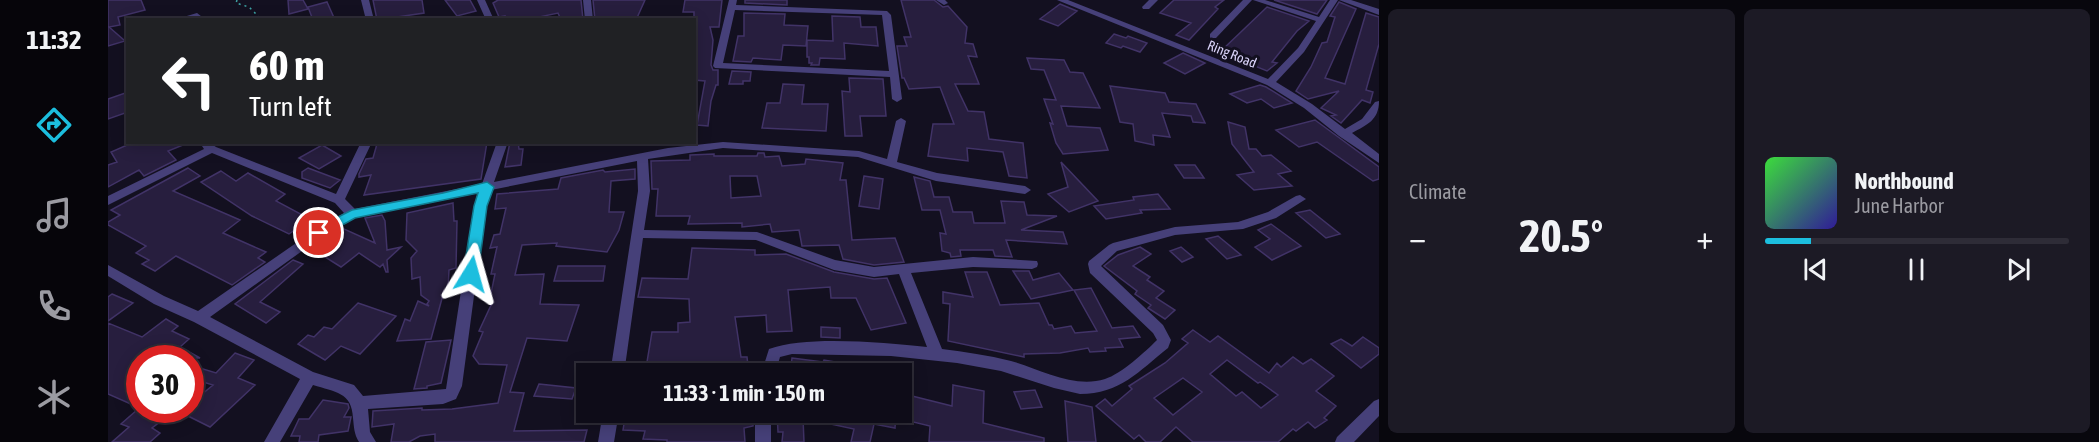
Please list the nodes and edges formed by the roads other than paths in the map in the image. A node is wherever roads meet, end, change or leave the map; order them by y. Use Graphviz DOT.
graph roads {
  1 [pos="365,0"];
  2 [pos="481,0"];
  3 [pos="587,0"];
  4 [pos="1061,0"];
  5 [pos="1154,0"];
  6 [pos="1248,0"];
  7 [pos="1257,0"];
  8 [pos="1334,0"];
  9 [pos="1344,0"];
  10 [pos="733,3"];
  11 [pos="1146,7"];
  12 [pos="1379,12"];
  13 [pos="369,18"];
  14 [pos="489,18"];
  15 [pos="589,18"];
  16 [pos="1320,20"];
  17 [pos="1213,36"];
  18 [pos="893,74"];
  19 [pos="1270,83"];
  20 [pos="897,99"];
  21 [pos="1379,104"];
  22 [pos="901,121"];
  23 [pos="1343,134"];
  24 [pos="366,144"];
  25 [pos="502,144"];
  26 [pos="210,146"];
  27 [pos="665,147"];
  28 [pos="642,157"];
  29 [pos="1379,159"];
  30 [pos="891,163"];
  31 [pos="487,187"];
  32 [pos="1025,190"];
  33 [pos="1300,199"];
  34 [pos="339,200"];
  35 [pos="108,201"];
  36 [pos="352,214"];
  37 [pos="638,234"];
  38 [pos="1032,264"];
  39 [pos="903,269"];
  40 [pos="108,270"];
  41 [pos="199,318"];
  42 [pos="937,354"];
  43 [pos="619,363"];
  44 [pos="771,363"];
  45 [pos="309,377"];
  46 [pos="360,403"];
  47 [pos="1379,406"];
  48 [pos="609,423"];
  49 [pos="763,423"];
  50 [pos="272,442"];
  51 [pos="368,442"];
  52 [pos="606,442"];
  53 [pos="763,442"];
  54 [pos="1343,442"];
  1 -- 13 [label="street"];
  2 -- 14 [label="street"];
  3 -- 15 [label="street"];
  4 -- 19 [label="street, Ring Road"];
  5 -- 11 [label="street"];
  6 -- 17 [label="street"];
  7 -- 16 [label="street"];
  8 -- 16 [label="street"];
  9 -- 12 [label="street"];
  10 -- 18 [label="street"];
  10 -- 18 [label="street"];
  16 -- 19 [label="street"];
  18 -- 20 [label="street"];
  19 -- 23 [label="street, Ring Road"];
  21 -- 23 [label="street"];
  22 -- 30 [label="street"];
  23 -- 29 [label="street, Ring Road"];
  24 -- 34 [label="street"];
  25 -- 31 [label="street"];
  26 -- 34 [label="street"];
  26 -- 35 [label="street"];
  27 -- 28 [label="street"];
  27 -- 30 [label="street"];
  28 -- 31 [label="street"];
  28 -- 37 [label="street"];
  30 -- 32 [label="street"];
  31 -- 36 [label="street"];
  31 -- 46 [label="street"];
  33 -- 42 [label="street"];
  34 -- 36 [label="street"];
  36 -- 41 [label="street"];
  37 -- 39 [label="street"];
  37 -- 43 [label="street"];
  38 -- 39 [label="street"];
  39 -- 42 [label="street"];
  40 -- 41 [label="street"];
  41 -- 45 [label="street"];
  42 -- 44 [label="street"];
  45 -- 46 [label="street"];
  45 -- 50 [label="street"];
  46 -- 51 [label="street"];
  47 -- 54 [label="street"];
  48 -- 52 [label="street"];
  49 -- 53 [label="street"];
}
